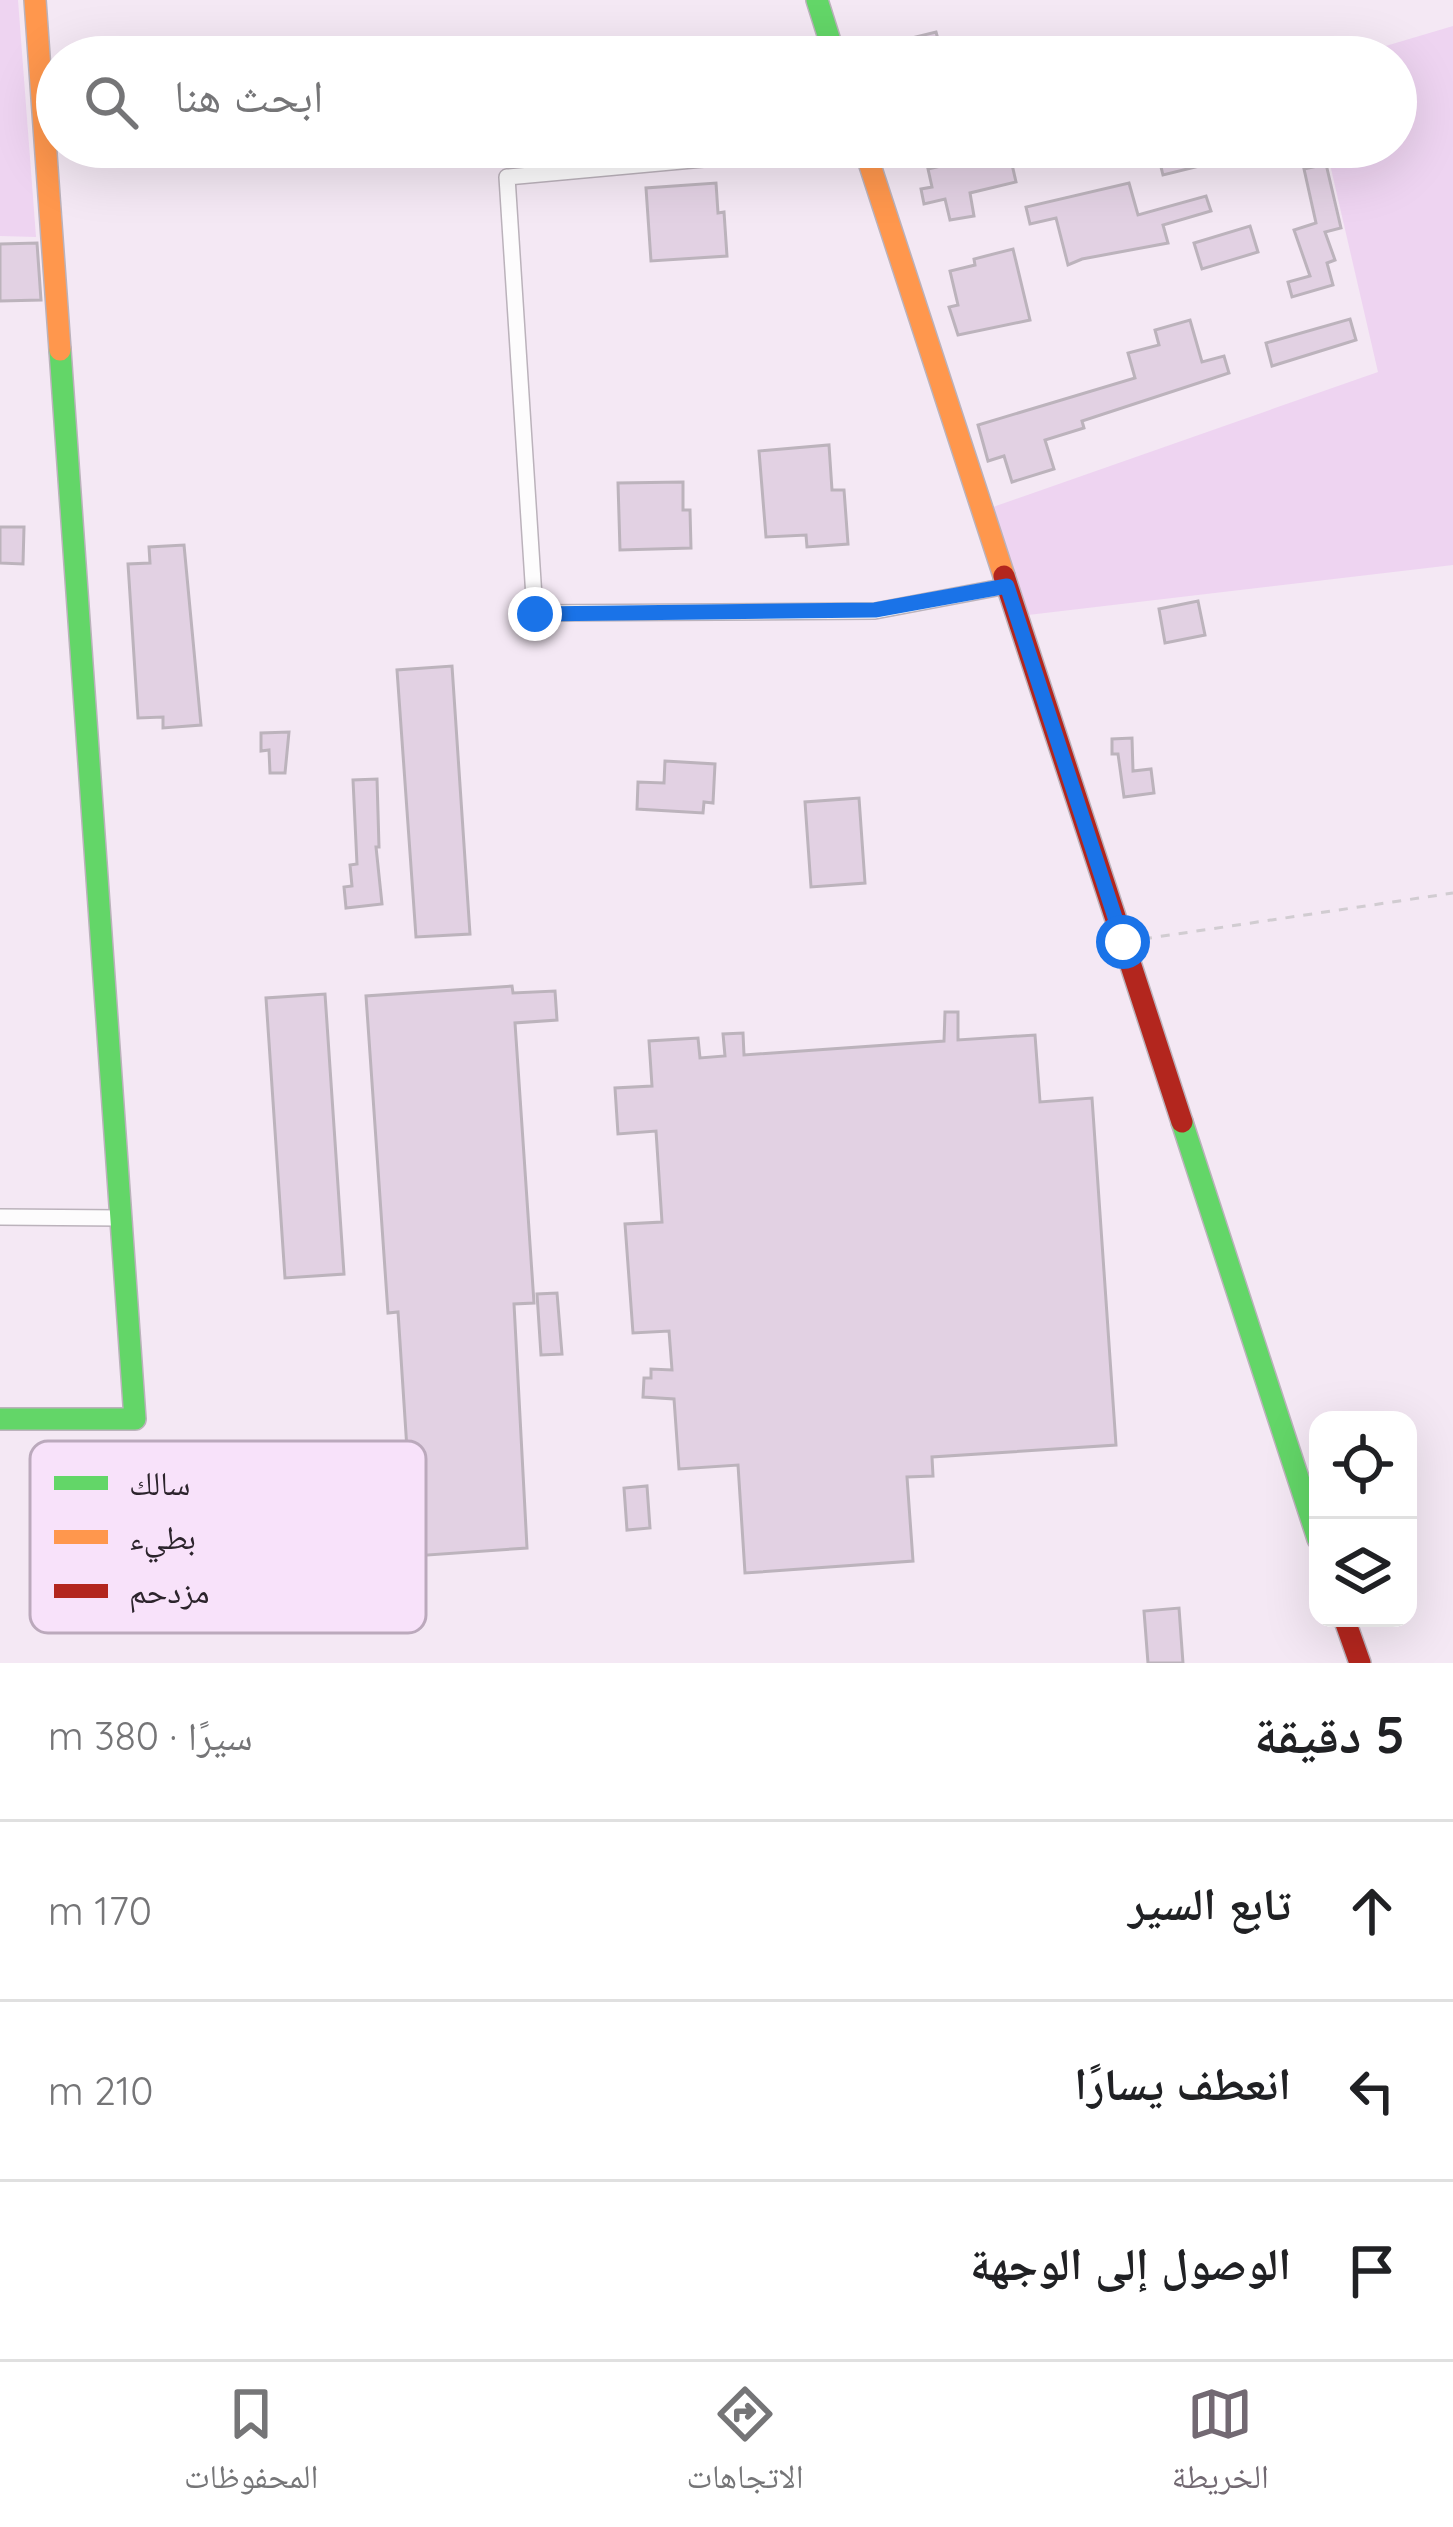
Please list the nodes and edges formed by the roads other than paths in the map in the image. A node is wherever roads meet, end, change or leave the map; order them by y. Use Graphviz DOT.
graph roads {
  1 [pos="35,0"];
  2 [pos="817,0"];
  3 [pos="38,36"];
  4 [pos="828,36"];
  5 [pos="47,168"];
  6 [pos="606,168"];
  7 [pos="871,168"];
  8 [pos="1007,586"];
  9 [pos="0,1217"];
  10 [pos="121,1218"];
  11 [pos="0,1419"];
  12 [pos="1311,1519"];
  13 [pos="1347,1627"];
  14 [pos="1358,1662"];
  1 -- 3 [label="main road"];
  2 -- 4 [label="main road"];
  5 -- 10 [label="main road"];
  6 -- 8 [label="street"];
  7 -- 8 [label="main road"];
  8 -- 12 [label="main road"];
  9 -- 10 [label="street"];
  10 -- 11 [label="main road"];
  13 -- 14 [label="main road"];
}
